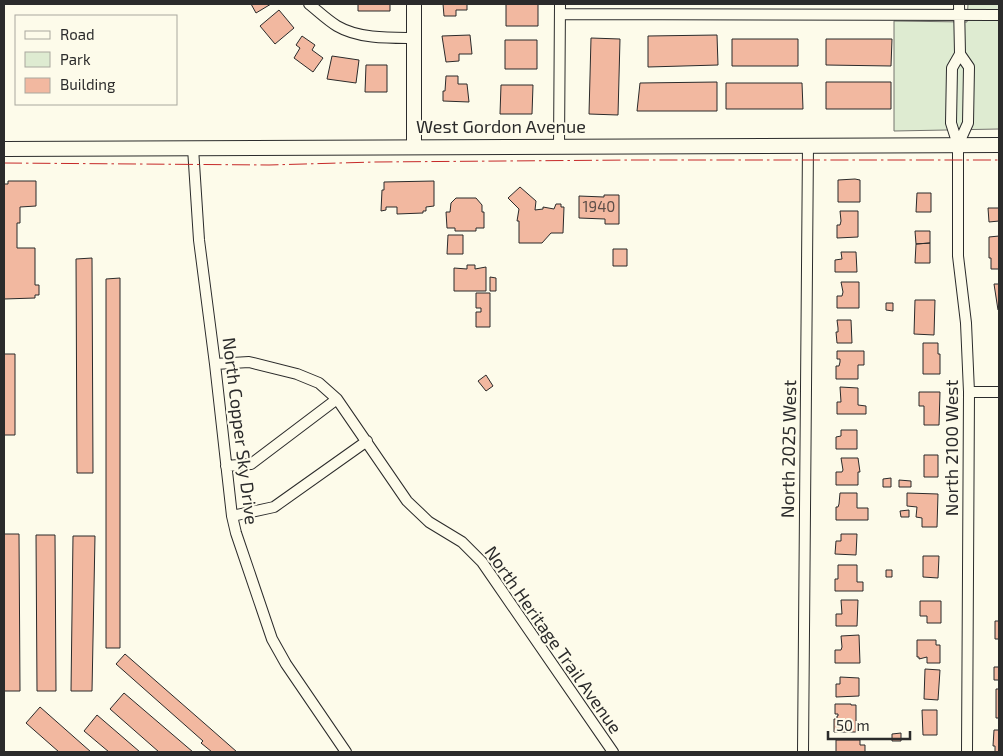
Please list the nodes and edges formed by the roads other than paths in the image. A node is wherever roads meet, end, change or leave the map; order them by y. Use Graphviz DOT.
graph roads {
  1 [pos="309,4"];
  2 [pos="414,4"];
  3 [pos="560,9"];
  4 [pos="959,9"];
  5 [pos="999,15"];
  6 [pos="414,38"];
  7 [pos="960,54"];
  8 [pos="808,145"];
  9 [pos="958,145"];
  10 [pos="999,145"];
  11 [pos="559,146"];
  12 [pos="414,147"];
  13 [pos="194,148"];
  14 [pos="4,149"];
  15 [pos="216,364"];
  16 [pos="968,392"];
  17 [pos="999,392"];
  18 [pos="337,399"];
  19 [pos="367,441"];
  20 [pos="226,466"];
  21 [pos="232,516"];
  22 [pos="346,752"];
  23 [pos="613,752"];
  24 [pos="803,752"];
  25 [pos="967,752"];
  1 -- 6 [label="street"];
  2 -- 6 [label="main road"];
  3 -- 4 [label="street"];
  3 -- 11 [label="street"];
  4 -- 5 [label="street"];
  4 -- 7 [label="street"];
  6 -- 12 [label="main road"];
  7 -- 9 [label="street"];
  7 -- 9 [label="street"];
  8 -- 9 [label="main road, West Gordon Avenue"];
  8 -- 11 [label="main road, West Gordon Avenue"];
  8 -- 24 [label="street, North 2025 West"];
  9 -- 10 [label="main road, West Gordon Avenue"];
  9 -- 16 [label="street, North 2100 West"];
  11 -- 12 [label="main road, West Gordon Avenue"];
  12 -- 13 [label="main road, West Gordon Avenue"];
  13 -- 14 [label="main road, West Gordon Avenue"];
  13 -- 15 [label="street, North Copper Sky Drive"];
  15 -- 18 [label="street, North Heritage Trail Avenue"];
  15 -- 20 [label="street, North Copper Sky Drive"];
  16 -- 17 [label="street"];
  16 -- 25 [label="street, North 2100 West"];
  18 -- 19 [label="street, North Heritage Trail Avenue"];
  18 -- 20 [label="street"];
  19 -- 21 [label="street"];
  19 -- 23 [label="street, North Heritage Trail Avenue"];
  20 -- 21 [label="street, North Copper Sky Drive"];
  21 -- 22 [label="street, North Copper Sky Drive"];
}
